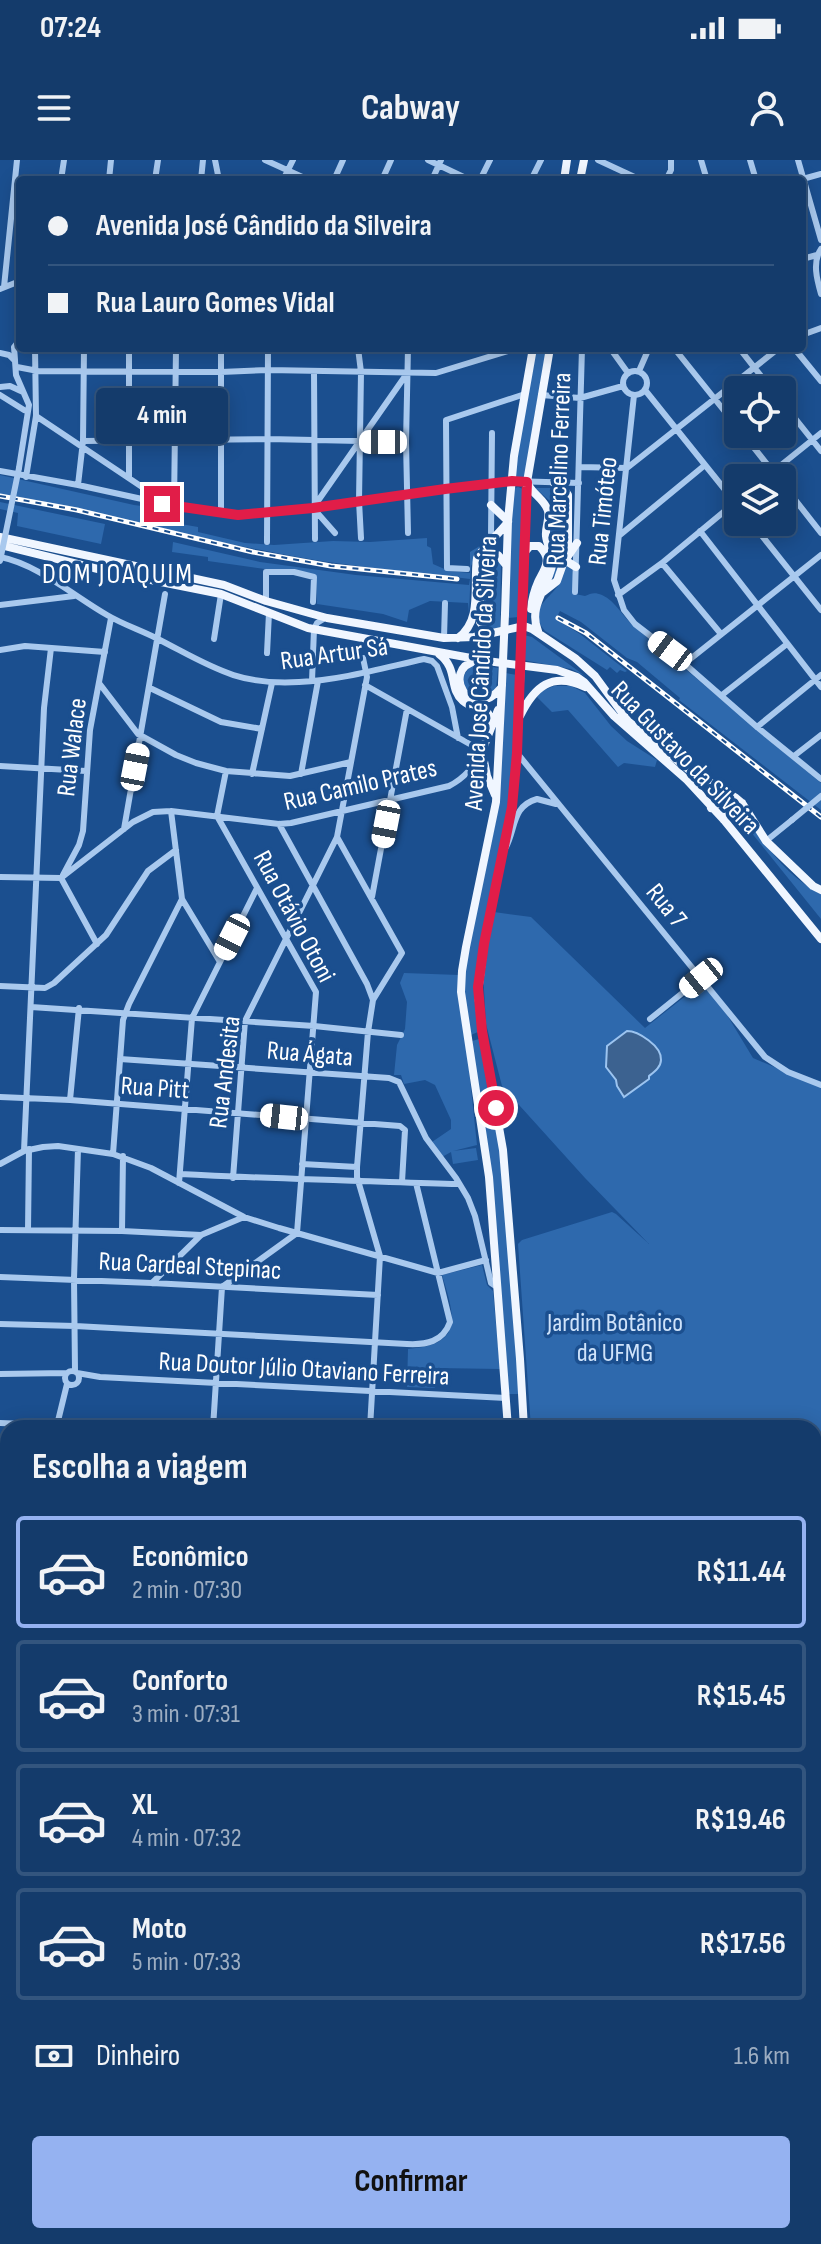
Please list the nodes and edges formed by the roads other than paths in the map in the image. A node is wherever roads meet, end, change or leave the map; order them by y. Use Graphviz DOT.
graph roads {
  1 [pos="17,160"];
  2 [pos="265,160"];
  3 [pos="293,160"];
  4 [pos="428,160"];
  5 [pos="598,160"];
  6 [pos="440,163"];
  7 [pos="288,170"];
  8 [pos="285,176"];
  9 [pos="301,176"];
  10 [pos="463,176"];
  11 [pos="632,176"];
  12 [pos="806,194"];
  13 [pos="821,240"];
  14 [pos="819,252"];
  15 [pos="2,288"];
  16 [pos="821,294"];
  17 [pos="16,339"];
  18 [pos="16,343"];
  19 [pos="35,352"];
  20 [pos="84,352"];
  21 [pos="129,352"];
  22 [pos="176,352"];
  23 [pos="221,352"];
  24 [pos="268,352"];
  25 [pos="358,352"];
  26 [pos="408,352"];
  27 [pos="494,352"];
  28 [pos="532,352"];
  29 [pos="549,352"];
  30 [pos="582,352"];
  31 [pos="613,352"];
  32 [pos="647,352"];
  33 [pos="677,352"];
  34 [pos="742,352"];
  35 [pos="774,352"];
  36 [pos="797,352"];
  37 [pos="0,353"];
  38 [pos="16,368"];
  39 [pos="754,368"];
  40 [pos="268,370"];
  41 [pos="36,371"];
  42 [pos="83,371"];
  43 [pos="129,371"];
  44 [pos="314,371"];
  45 [pos="639,371"];
  46 [pos="177,372"];
  47 [pos="221,372"];
  48 [pos="361,372"];
  49 [pos="408,372"];
  50 [pos="628,373"];
  51 [pos="761,376"];
  52 [pos="821,381"];
  53 [pos="623,386"];
  54 [pos="2,387"];
  55 [pos="645,390"];
  56 [pos="23,392"];
  57 [pos="525,394"];
  58 [pos="541,395"];
  59 [pos="634,395"];
  60 [pos="2,396"];
  61 [pos="580,398"];
  62 [pos="715,399"];
  63 [pos="24,410"];
  64 [pos="724,410"];
  65 [pos="36,416"];
  66 [pos="796,420"];
  67 [pos="676,430"];
  68 [pos="492,433"];
  69 [pos="821,433"];
  70 [pos="268,439"];
  71 [pos="315,439"];
  72 [pos="812,440"];
  73 [pos="128,441"];
  74 [pos="175,441"];
  75 [pos="222,441"];
  76 [pos="360,442"];
  77 [pos="406,442"];
  78 [pos="83,444"];
  79 [pos="754,448"];
  80 [pos="821,451"];
  81 [pos="766,464"];
  82 [pos="787,464"];
  83 [pos="705,465"];
  84 [pos="579,467"];
  85 [pos="627,468"];
  86 [pos="0,471"];
  87 [pos="26,477"];
  88 [pos="129,477"];
  89 [pos="512,481"];
  90 [pos="527,482"];
  91 [pos="492,483"];
  92 [pos="554,483"];
  93 [pos="579,483"];
  94 [pos="78,485"];
  95 [pos="724,488"];
  96 [pos="445,489"];
  97 [pos="407,495"];
  98 [pos="359,501"];
  99 [pos="796,501"];
  100 [pos="491,505"];
  101 [pos="171,506"];
  102 [pos="313,508"];
  103 [pos="267,513"];
  104 [pos="724,513"];
  105 [pos="221,514"];
  106 [pos="508,521"];
  107 [pos="546,526"];
  108 [pos="700,531"];
  109 [pos="335,533"];
  110 [pos="408,533"];
  111 [pos="821,533"];
  112 [pos="620,535"];
  113 [pos="491,536"];
  114 [pos="762,536"];
  115 [pos="0,537"];
  116 [pos="361,538"];
  117 [pos="315,539"];
  118 [pos="267,542"];
  119 [pos="577,543"];
  120 [pos="0,545"];
  121 [pos="527,549"];
  122 [pos="821,555"];
  123 [pos="0,559"];
  124 [pos="564,562"];
  125 [pos="662,563"];
  126 [pos="507,566"];
  127 [pos="576,567"];
  128 [pos="467,569"];
  129 [pos="795,577"];
  130 [pos="575,592"];
  131 [pos="165,594"];
  132 [pos="221,594"];
  133 [pos="540,595"];
  134 [pos="618,595"];
  135 [pos="74,596"];
  136 [pos="266,601"];
  137 [pos="313,602"];
  138 [pos="1,603"];
  139 [pos="445,603"];
  140 [pos="758,605"];
  141 [pos="821,610"];
  142 [pos="269,613"];
  143 [pos="111,618"];
  144 [pos="327,618"];
  145 [pos="524,626"];
  146 [pos="314,629"];
  147 [pos="538,633"];
  148 [pos="721,634"];
  149 [pos="488,635"];
  150 [pos="444,638"];
  151 [pos="458,638"];
  152 [pos="214,639"];
  153 [pos="158,640"];
  154 [pos="787,644"];
  155 [pos="51,648"];
  156 [pos="0,650"];
  157 [pos="433,651"];
  158 [pos="105,652"];
  159 [pos="267,653"];
  160 [pos="363,658"];
  161 [pos="487,661"];
  162 [pos="684,664"];
  163 [pos="366,672"];
  164 [pos="818,677"];
  165 [pos="315,681"];
  166 [pos="99,683"];
  167 [pos="272,683"];
  168 [pos="365,685"];
  169 [pos="502,686"];
  170 [pos="821,687"];
  171 [pos="150,688"];
  172 [pos="593,691"];
  173 [pos="722,695"];
  174 [pos="501,702"];
  175 [pos="407,709"];
  176 [pos="518,720"];
  177 [pos="493,724"];
  178 [pos="757,727"];
  179 [pos="262,729"];
  180 [pos="821,735"];
  181 [pos="141,736"];
  182 [pos="458,738"];
  183 [pos="482,751"];
  184 [pos="517,753"];
  185 [pos="794,756"];
  186 [pos="351,762"];
  187 [pos="0,766"];
  188 [pos="41,769"];
  189 [pos="86,771"];
  190 [pos="226,771"];
  191 [pos="252,774"];
  192 [pos="301,774"];
  193 [pos="466,775"];
  194 [pos="487,776"];
  195 [pos="821,779"];
  196 [pos="718,788"];
  197 [pos="821,796"];
  198 [pos="548,797"];
  199 [pos="391,800"];
  200 [pos="496,802"];
  201 [pos="742,803"];
  202 [pos="711,808"];
  203 [pos="171,811"];
  204 [pos="343,812"];
  205 [pos="217,816"];
  206 [pos="724,820"];
  207 [pos="279,824"];
  208 [pos="124,829"];
  209 [pos="337,837"];
  210 [pos="766,841"];
  211 [pos="176,850"];
  212 [pos="504,850"];
  213 [pos="0,877"];
  214 [pos="36,878"];
  215 [pos="61,878"];
  216 [pos="311,886"];
  217 [pos="257,888"];
  218 [pos="821,890"];
  219 [pos="372,897"];
  220 [pos="182,899"];
  221 [pos="810,925"];
  222 [pos="821,931"];
  223 [pos="286,939"];
  224 [pos="821,939"];
  225 [pos="97,944"];
  226 [pos="220,962"];
  227 [pos="701,978"];
  228 [pos="0,986"];
  229 [pos="31,988"];
  230 [pos="373,1000"];
  231 [pos="31,1007"];
  232 [pos="79,1008"];
  233 [pos="125,1012"];
  234 [pos="192,1018"];
  235 [pos="650,1019"];
  236 [pos="245,1021"];
  237 [pos="314,1026"];
  238 [pos="368,1032"];
  239 [pos="401,1035"];
  240 [pos="483,1036"];
  241 [pos="467,1038"];
  242 [pos="120,1059"];
  243 [pos="188,1063"];
  244 [pos="241,1067"];
  245 [pos="310,1072"];
  246 [pos="365,1078"];
  247 [pos="821,1085"];
  248 [pos="0,1097"];
  249 [pos="27,1098"];
  250 [pos="70,1100"];
  251 [pos="117,1105"];
  252 [pos="185,1109"];
  253 [pos="238,1113"];
  254 [pos="306,1119"];
  255 [pos="361,1123"];
  256 [pos="78,1149"];
  257 [pos="26,1150"];
  258 [pos="113,1154"];
  259 [pos="123,1156"];
  260 [pos="0,1164"];
  261 [pos="302,1164"];
  262 [pos="357,1167"];
  263 [pos="180,1174"];
  264 [pos="233,1178"];
  265 [pos="301,1180"];
  266 [pos="402,1182"];
  267 [pos="179,1183"];
  268 [pos="360,1183"];
  269 [pos="416,1183"];
  270 [pos="458,1184"];
  271 [pos="493,1215"];
  272 [pos="475,1216"];
  273 [pos="244,1217"];
  274 [pos="0,1230"];
  275 [pos="28,1230"];
  276 [pos="75,1231"];
  277 [pos="122,1231"];
  278 [pos="297,1233"];
  279 [pos="201,1235"];
  280 [pos="380,1256"];
  281 [pos="486,1260"];
  282 [pos="438,1273"];
  283 [pos="0,1277"];
  284 [pos="74,1279"];
  285 [pos="152,1283"];
  286 [pos="222,1287"];
  287 [pos="497,1287"];
  288 [pos="378,1295"];
  289 [pos="0,1324"];
  290 [pos="75,1326"];
  291 [pos="219,1334"];
  292 [pos="374,1343"];
  293 [pos="0,1374"];
  294 [pos="71,1377"];
  295 [pos="216,1383"];
  296 [pos="372,1392"];
  297 [pos="506,1398"];
  298 [pos="59,1420"];
  299 [pos="214,1420"];
  300 [pos="370,1420"];
  301 [pos="507,1420"];
  302 [pos="521,1420"];
  303 [pos="524,1420"];
  1 -- 15 [label="street"];
  2 -- 7 [label="street"];
  3 -- 7 [label="street"];
  4 -- 6 [label="street"];
  5 -- 11 [label="street"];
  6 -- 10 [label="street"];
  7 -- 8 [label="street"];
  7 -- 9 [label="street"];
  12 -- 13 [label="street"];
  14 -- 16 [label="street"];
  17 -- 37 [label="street"];
  18 -- 38 [label="street"];
  19 -- 41 [label="street"];
  20 -- 42 [label="street"];
  21 -- 43 [label="street"];
  22 -- 46 [label="street"];
  23 -- 47 [label="street"];
  24 -- 40 [label="street"];
  25 -- 48 [label="street"];
  26 -- 49 [label="street"];
  27 -- 49 [label="street"];
  28 -- 57 [label="main road, Avenida José Cândido da Silveira"];
  29 -- 58 [label="main road, Avenida José Cândido da Silveira"];
  30 -- 61 [label="street, Rua Marcelino Ferreira"];
  31 -- 50 [label="street"];
  32 -- 45 [label="street"];
  33 -- 62 [label="street"];
  34 -- 39 [label="street"];
  35 -- 39 [label="street"];
  36 -- 52 [label="street"];
  37 -- 38 [label="street"];
  38 -- 41 [label="street"];
  38 -- 54 [label="street"];
  38 -- 56 [label="street"];
  39 -- 51 [label="street"];
  39 -- 62 [label="street"];
  40 -- 44 [label="street"];
  40 -- 47 [label="street"];
  40 -- 70 [label="street"];
  41 -- 42 [label="street"];
  41 -- 65 [label="street"];
  42 -- 43 [label="street"];
  42 -- 78 [label="street"];
  43 -- 46 [label="street"];
  43 -- 73 [label="street"];
  44 -- 48 [label="street"];
  44 -- 71 [label="street"];
  45 -- 50 [label="street"];
  45 -- 55 [label="street"];
  46 -- 47 [label="street"];
  46 -- 74 [label="street"];
  47 -- 75 [label="street"];
  48 -- 49 [label="street"];
  48 -- 76 [label="street"];
  49 -- 76 [label="street"];
  49 -- 77 [label="street"];
  50 -- 53 [label="street"];
  53 -- 59 [label="street"];
  53 -- 61 [label="street"];
  54 -- 56 [label="street"];
  54 -- 60 [label="street"];
  55 -- 59 [label="street"];
  55 -- 67 [label="street"];
  56 -- 123 [label="street, bridge"];
  57 -- 89 [label="main road, Avenida José Cândido da Silveira"];
  57 -- 96 [label="street"];
  58 -- 61 [label="street"];
  58 -- 90 [label="main road, Avenida José Cândido da Silveira"];
  59 -- 85 [label="street, Rua Timóteo"];
  60 -- 63 [label="street"];
  61 -- 84 [label="street, Rua Marcelino Ferreira"];
  62 -- 64 [label="street"];
  62 -- 67 [label="street"];
  65 -- 78 [label="street"];
  65 -- 87 [label="street"];
  66 -- 72 [label="street"];
  67 -- 83 [label="street"];
  67 -- 85 [label="street"];
  68 -- 91 [label="street"];
  69 -- 72 [label="street"];
  70 -- 71 [label="street"];
  70 -- 75 [label="street"];
  70 -- 103 [label="street"];
  71 -- 76 [label="street"];
  71 -- 102 [label="street"];
  72 -- 80 [label="street"];
  72 -- 82 [label="street"];
  73 -- 74 [label="street"];
  73 -- 78 [label="street"];
  73 -- 88 [label="street"];
  74 -- 75 [label="street"];
  74 -- 101 [label="street"];
  75 -- 105 [label="street"];
  76 -- 77 [label="street"];
  76 -- 98 [label="street"];
  76 -- 102 [label="street"];
  77 -- 97 [label="street"];
  78 -- 88 [label="street"];
  78 -- 94 [label="street"];
  79 -- 81 [label="street"];
  83 -- 95 [label="street"];
  83 -- 112 [label="street"];
  84 -- 85 [label="street"];
  84 -- 93 [label="street, Rua Marcelino Ferreira"];
  85 -- 112 [label="street, Rua Timóteo"];
  86 -- 87 [label="street"];
  87 -- 94 [label="street"];
  88 -- 101 [label="street"];
  89 -- 90 [label="street"];
  89 -- 91 [label="street"];
  89 -- 106 [label="main road, Avenida José Cândido da Silveira"];
  90 -- 92 [label="street"];
  90 -- 107 [label="main road"];
  90 -- 121 [label="main road, Avenida José Cândido da Silveira"];
  91 -- 96 [label="street"];
  91 -- 100 [label="street"];
  92 -- 93 [label="street"];
  92 -- 124 [label="main road"];
  93 -- 119 [label="street, Rua Marcelino Ferreira"];
  94 -- 101 [label="street"];
  96 -- 97 [label="street"];
  96 -- 128 [label="street"];
  97 -- 98 [label="street"];
  97 -- 110 [label="street"];
  98 -- 102 [label="street"];
  98 -- 116 [label="street"];
  99 -- 111 [label="street"];
  100 -- 106 [label="main road"];
  100 -- 113 [label="street"];
  101 -- 105 [label="street"];
  102 -- 103 [label="street"];
  102 -- 109 [label="street"];
  102 -- 117 [label="street"];
  103 -- 105 [label="street"];
  103 -- 118 [label="street"];
  104 -- 108 [label="street"];
  106 -- 126 [label="main road, Avenida José Cândido da Silveira"];
  106 -- 151 [label="main road"];
  107 -- 121 [label="main road"];
  107 -- 133 [label="main road"];
  108 -- 125 [label="street"];
  108 -- 140 [label="street"];
  112 -- 134 [label="street, Rua Timóteo"];
  114 -- 129 [label="street"];
  115 -- 136 [label="main road"];
  119 -- 124 [label="main road"];
  119 -- 127 [label="street, Rua Marcelino Ferreira"];
  120 -- 132 [label="main road, Rua Gustavo da Silveira"];
  121 -- 145 [label="main road"];
  121 -- 176 [label="main road, Avenida José Cândido da Silveira, bridge"];
  122 -- 129 [label="street"];
  123 -- 135 [label="street, Rua Artur Sá"];
  124 -- 127 [label="main road"];
  124 -- 133 [label="main road"];
  125 -- 134 [label="street"];
  125 -- 148 [label="street"];
  126 -- 149 [label="main road"];
  126 -- 169 [label="main road, Avenida José Cândido da Silveira, bridge"];
  127 -- 130 [label="street, Rua Marcelino Ferreira"];
  129 -- 140 [label="street"];
  129 -- 141 [label="street"];
  131 -- 153 [label="street"];
  132 -- 142 [label="main road, Rua Gustavo da Silveira"];
  132 -- 152 [label="street"];
  133 -- 147 [label="main road"];
  134 -- 162 [label="street, Rua Timóteo"];
  135 -- 138 [label="street"];
  135 -- 143 [label="street, Rua Artur Sá"];
  136 -- 137 [label="street"];
  136 -- 144 [label="main road"];
  139 -- 150 [label="street"];
  140 -- 148 [label="street"];
  140 -- 154 [label="street"];
  142 -- 146 [label="main road, Rua Gustavo da Silveira"];
  142 -- 159 [label="street"];
  143 -- 153 [label="street, Rua Artur Sá"];
  143 -- 158 [label="street, Rua Walace"];
  144 -- 146 [label="street"];
  144 -- 150 [label="main road"];
  145 -- 147 [label="main road"];
  145 -- 149 [label="main road"];
  146 -- 157 [label="main road, Rua Gustavo da Silveira"];
  146 -- 165 [label="street"];
  147 -- 196 [label="main road"];
  148 -- 162 [label="street"];
  149 -- 151 [label="main road"];
  150 -- 151 [label="main road"];
  153 -- 167 [label="street, Rua Artur Sá"];
  153 -- 171 [label="street"];
  154 -- 164 [label="street"];
  154 -- 173 [label="street"];
  155 -- 156 [label="street"];
  155 -- 158 [label="street"];
  155 -- 188 [label="street"];
  157 -- 161 [label="main road, Rua Gustavo da Silveira"];
  157 -- 177 [label="main road"];
  158 -- 166 [label="street, Rua Walace"];
  160 -- 163 [label="street, Rua Andesita"];
  161 -- 169 [label="main road"];
  161 -- 172 [label="main road, Rua Gustavo da Silveira"];
  162 -- 173 [label="street, Rua Timóteo"];
  163 -- 165 [label="street, Rua Artur Sá"];
  163 -- 168 [label="street, Rua Andesita"];
  163 -- 182 [label="street, Rua Artur Sá"];
  164 -- 170 [label="street"];
  164 -- 178 [label="street"];
  165 -- 167 [label="street, Rua Artur Sá"];
  165 -- 192 [label="street"];
  166 -- 181 [label="street"];
  166 -- 189 [label="street, Rua Walace"];
  167 -- 179 [label="street"];
  168 -- 175 [label="street"];
  168 -- 186 [label="street, Rua Andesita"];
  169 -- 174 [label="main road, Avenida José Cândido da Silveira"];
  171 -- 179 [label="street"];
  171 -- 181 [label="street"];
  172 -- 176 [label="main road"];
  172 -- 202 [label="main road, Rua Gustavo da Silveira"];
  173 -- 178 [label="street, Rua Timóteo"];
  174 -- 177 [label="main road"];
  174 -- 200 [label="main road, Avenida José Cândido da Silveira"];
  175 -- 182 [label="street"];
  175 -- 199 [label="street"];
  176 -- 184 [label="main road, Avenida José Cândido da Silveira"];
  177 -- 183 [label="main road"];
  178 -- 185 [label="street, Rua Timóteo"];
  179 -- 191 [label="street"];
  180 -- 185 [label="street"];
  181 -- 190 [label="street"];
  181 -- 208 [label="street"];
  182 -- 183 [label="street"];
  183 -- 193 [label="street, Rua Camilo Prates"];
  183 -- 194 [label="main road"];
  184 -- 198 [label="street"];
  184 -- 212 [label="main road, Avenida José Cândido da Silveira"];
  185 -- 195 [label="street, Rua Timóteo"];
  186 -- 192 [label="street"];
  186 -- 204 [label="street, Rua Andesita"];
  187 -- 188 [label="street"];
  188 -- 189 [label="street"];
  188 -- 214 [label="street"];
  189 -- 215 [label="street, Rua Walace"];
  190 -- 191 [label="street"];
  190 -- 205 [label="street"];
  191 -- 192 [label="street"];
  193 -- 194 [label="street"];
  193 -- 199 [label="street, Rua Camilo Prates"];
  194 -- 200 [label="main road"];
  196 -- 201 [label="main road"];
  196 -- 202 [label="main road"];
  197 -- 210 [label="street, bridge"];
  198 -- 212 [label="street"];
  198 -- 227 [label="street, Rua 7"];
  199 -- 204 [label="street, Rua Camilo Prates"];
  199 -- 219 [label="street"];
  200 -- 241 [label="main road, Avenida José Cândido da Silveira"];
  201 -- 206 [label="main road"];
  201 -- 210 [label="main road"];
  202 -- 206 [label="main road, Rua Gustavo da Silveira"];
  203 -- 205 [label="street, Rua Camilo Prates"];
  203 -- 208 [label="street, Rua Camilo Prates"];
  203 -- 211 [label="street"];
  204 -- 207 [label="street, Rua Camilo Prates"];
  204 -- 209 [label="street, Rua Andesita"];
  205 -- 207 [label="street, Rua Camilo Prates"];
  205 -- 217 [label="street, Rua Otávio Otoni"];
  206 -- 221 [label="main road, Rua Gustavo da Silveira"];
  207 -- 216 [label="street"];
  208 -- 215 [label="street, Rua Camilo Prates"];
  209 -- 216 [label="street, Rua Andesita"];
  209 -- 219 [label="street"];
  210 -- 218 [label="main road"];
  211 -- 220 [label="street"];
  211 -- 225 [label="street"];
  212 -- 240 [label="main road, Avenida José Cândido da Silveira"];
  213 -- 214 [label="street"];
  214 -- 215 [label="street"];
  214 -- 229 [label="street"];
  215 -- 225 [label="street"];
  216 -- 223 [label="street, Rua Andesita"];
  216 -- 230 [label="street"];
  217 -- 223 [label="street, Rua Otávio Otoni"];
  217 -- 226 [label="street"];
  219 -- 230 [label="street"];
  220 -- 226 [label="street"];
  220 -- 233 [label="street"];
  221 -- 222 [label="main road"];
  221 -- 224 [label="main road, Rua Gustavo da Silveira"];
  223 -- 236 [label="street, Rua Andesita"];
  223 -- 237 [label="street, Rua Otávio Otoni"];
  225 -- 229 [label="street"];
  226 -- 234 [label="street"];
  227 -- 235 [label="street"];
  227 -- 247 [label="street, Rua 7"];
  228 -- 229 [label="street"];
  229 -- 231 [label="street"];
  230 -- 238 [label="street"];
  231 -- 232 [label="street"];
  231 -- 249 [label="street"];
  232 -- 233 [label="street"];
  232 -- 250 [label="street"];
  233 -- 234 [label="street"];
  233 -- 242 [label="street"];
  234 -- 236 [label="street"];
  234 -- 243 [label="street"];
  236 -- 237 [label="street"];
  236 -- 244 [label="street, Rua Andesita"];
  237 -- 238 [label="street"];
  237 -- 245 [label="street, Rua Otávio Otoni"];
  238 -- 239 [label="street"];
  238 -- 246 [label="street"];
  240 -- 241 [label="main road"];
  240 -- 303 [label="main road, Avenida José Cândido da Silveira"];
  241 -- 271 [label="main road, Avenida José Cândido da Silveira"];
  242 -- 243 [label="street, Rua Ágata"];
  242 -- 251 [label="street"];
  243 -- 244 [label="street, Rua Ágata"];
  243 -- 252 [label="street"];
  244 -- 245 [label="street, Rua Ágata"];
  244 -- 253 [label="street, Rua Andesita"];
  245 -- 246 [label="street, Rua Ágata"];
  245 -- 254 [label="street, Rua Otávio Otoni"];
  246 -- 255 [label="street"];
  246 -- 270 [label="street, Rua Ágata"];
  248 -- 249 [label="street, Rua Pitt"];
  249 -- 250 [label="street, Rua Pitt"];
  249 -- 257 [label="street"];
  250 -- 251 [label="street, Rua Pitt"];
  251 -- 252 [label="street, Rua Pitt"];
  251 -- 258 [label="street"];
  252 -- 253 [label="street, Rua Pitt"];
  252 -- 263 [label="street"];
  253 -- 254 [label="street, Rua Pitt"];
  253 -- 264 [label="street, Rua Andesita"];
  254 -- 255 [label="street, Rua Pitt"];
  254 -- 261 [label="street, Rua Otávio Otoni"];
  255 -- 262 [label="street"];
  255 -- 266 [label="street, Rua Pitt"];
  256 -- 257 [label="street"];
  256 -- 258 [label="street"];
  256 -- 276 [label="street"];
  257 -- 260 [label="street"];
  257 -- 275 [label="street"];
  258 -- 259 [label="street"];
  259 -- 267 [label="street"];
  259 -- 277 [label="street"];
  261 -- 262 [label="street"];
  261 -- 265 [label="street, Rua Otávio Otoni"];
  262 -- 268 [label="street"];
  263 -- 264 [label="street"];
  263 -- 267 [label="street"];
  264 -- 265 [label="street"];
  265 -- 268 [label="street"];
  265 -- 278 [label="street, Rua Otávio Otoni"];
  266 -- 268 [label="street"];
  266 -- 269 [label="street"];
  267 -- 273 [label="street"];
  268 -- 280 [label="street"];
  269 -- 270 [label="street"];
  269 -- 282 [label="street"];
  270 -- 272 [label="street"];
  271 -- 272 [label="street"];
  271 -- 287 [label="main road, Avenida José Cândido da Silveira"];
  272 -- 281 [label="street"];
  273 -- 278 [label="street"];
  273 -- 279 [label="street"];
  274 -- 275 [label="street"];
  275 -- 276 [label="street"];
  276 -- 277 [label="street"];
  276 -- 284 [label="street"];
  277 -- 279 [label="street"];
  278 -- 280 [label="street"];
  278 -- 286 [label="street"];
  279 -- 285 [label="street"];
  280 -- 282 [label="street"];
  280 -- 288 [label="street"];
  281 -- 282 [label="street"];
  281 -- 287 [label="street"];
  282 -- 292 [label="street"];
  283 -- 284 [label="street, Rua Cardeal Stepinac"];
  284 -- 285 [label="street, Rua Cardeal Stepinac"];
  284 -- 290 [label="street"];
  285 -- 286 [label="street, Rua Cardeal Stepinac"];
  286 -- 288 [label="street, Rua Cardeal Stepinac"];
  286 -- 291 [label="street"];
  287 -- 297 [label="main road, Avenida José Cândido da Silveira"];
  288 -- 292 [label="street"];
  289 -- 290 [label="street"];
  290 -- 291 [label="street"];
  290 -- 294 [label="street"];
  291 -- 292 [label="street"];
  291 -- 295 [label="street"];
  292 -- 296 [label="street"];
  293 -- 294 [label="street, Rua Doutor Júlio Otaviano Ferreira"];
  294 -- 295 [label="street, Rua Doutor Júlio Otaviano Ferreira"];
  294 -- 298 [label="street"];
  295 -- 296 [label="street, Rua Doutor Júlio Otaviano Ferreira"];
  295 -- 299 [label="street"];
  296 -- 297 [label="street, Rua Doutor Júlio Otaviano Ferreira"];
  296 -- 300 [label="street"];
  297 -- 301 [label="main road, Avenida José Cândido da Silveira"];
  297 -- 302 [label="main road"];
}
